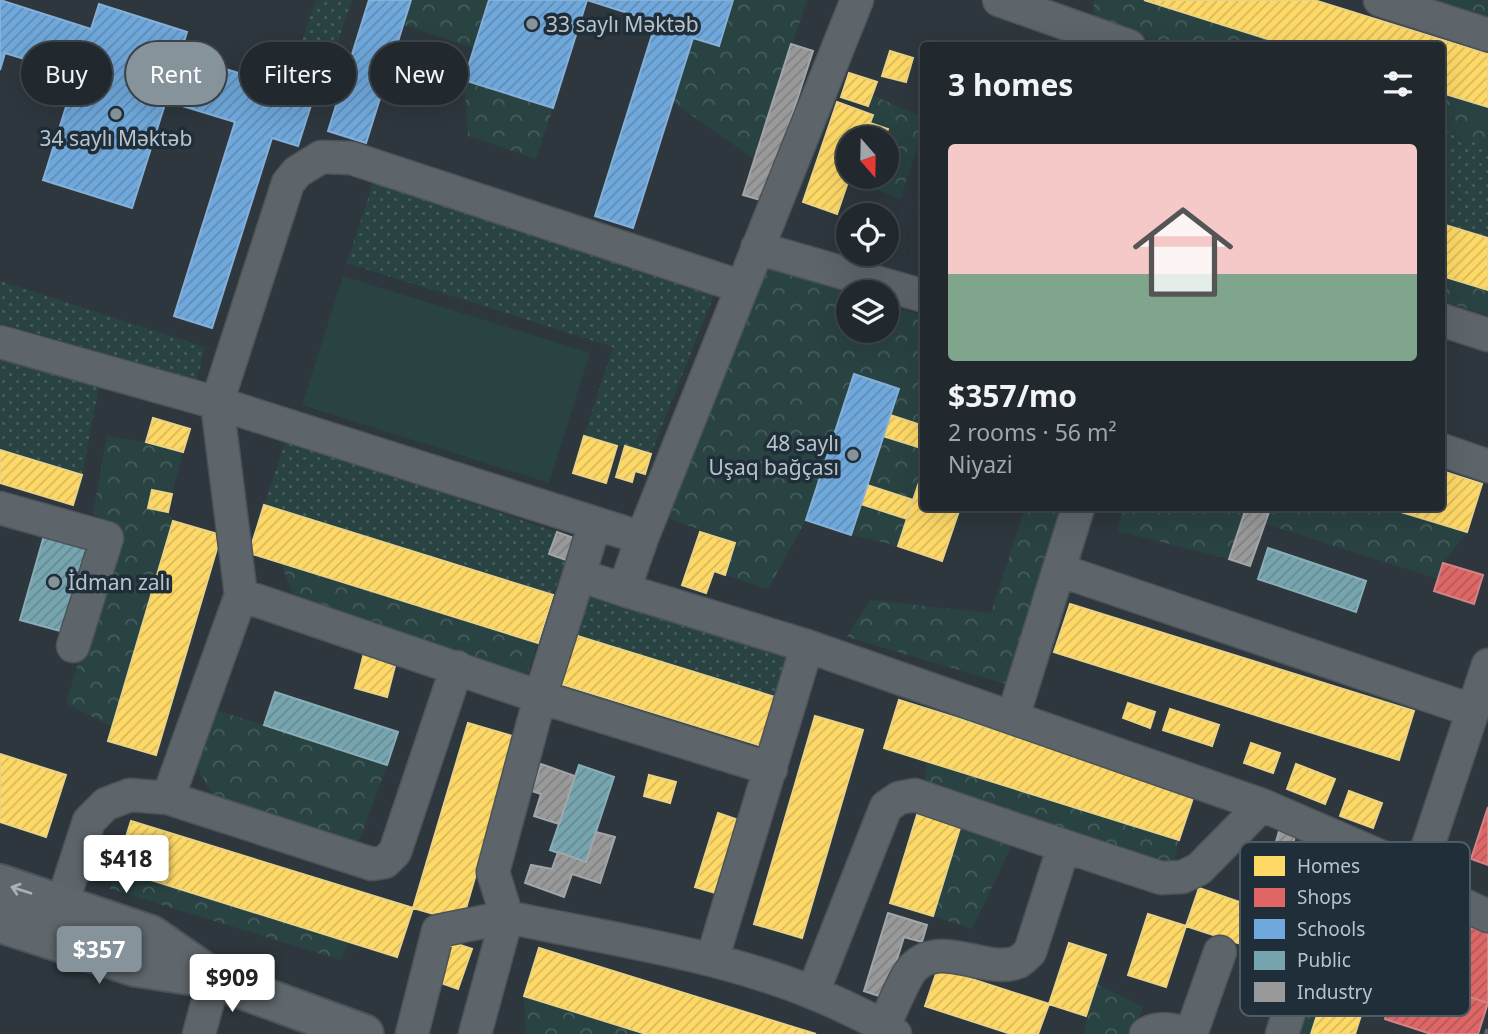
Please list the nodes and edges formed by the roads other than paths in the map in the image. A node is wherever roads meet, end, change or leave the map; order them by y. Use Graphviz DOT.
graph roads {
  1 [pos="857,0"];
  2 [pos="999,0"];
  3 [pos="1380,0"];
  4 [pos="1488,35"];
  5 [pos="1118,42"];
  6 [pos="757,248"];
  7 [pos="742,287"];
  8 [pos="920,295"];
  9 [pos="1445,321"];
  10 [pos="1488,335"];
  11 [pos="0,342"];
  12 [pos="217,404"];
  13 [pos="1445,451"];
  14 [pos="1488,466"];
  15 [pos="0,508"];
  16 [pos="1077,511"];
  17 [pos="595,523"];
  18 [pos="642,538"];
  19 [pos="1059,570"];
  20 [pos="579,575"];
  21 [pos="624,590"];
  22 [pos="241,595"];
  23 [pos="73,646"];
  24 [pos="807,646"];
  25 [pos="1488,665"];
  26 [pos="457,667"];
  27 [pos="540,697"];
  28 [pos="1471,710"];
  29 [pos="1013,717"];
  30 [pos="771,769"];
  31 [pos="168,798"];
  32 [pos="1262,805"];
  33 [pos="1347,842"];
  34 [pos="1429,842"];
  35 [pos="1064,846"];
  36 [pos="0,884"];
  37 [pos="62,904"];
  38 [pos="1470,908"];
  39 [pos="1488,916"];
  40 [pos="507,918"];
  41 [pos="0,923"];
  42 [pos="1220,952"];
  43 [pos="712,960"];
  44 [pos="214,979"];
  45 [pos="813,992"];
  46 [pos="1288,1016"];
  47 [pos="889,1030"];
  48 [pos="199,1034"];
  49 [pos="363,1034"];
  50 [pos="412,1034"];
  51 [pos="475,1034"];
  52 [pos="1146,1034"];
  53 [pos="1191,1034"];
  54 [pos="1282,1034"];
  1 -- 6 [label="street"];
  2 -- 5 [label="street"];
  3 -- 4 [label="street"];
  6 -- 7 [label="street"];
  6 -- 8 [label="street"];
  7 -- 12 [label="street"];
  7 -- 18 [label="street"];
  9 -- 10 [label="street"];
  11 -- 12 [label="street"];
  12 -- 17 [label="street"];
  12 -- 22 [label="street"];
  13 -- 14 [label="street"];
  15 -- 23 [label="street"];
  16 -- 19 [label="street"];
  17 -- 18 [label="street"];
  17 -- 20 [label="street"];
  18 -- 21 [label="street"];
  19 -- 28 [label="street"];
  19 -- 29 [label="street"];
  20 -- 21 [label="street"];
  20 -- 27 [label="street"];
  21 -- 24 [label="street"];
  22 -- 26 [label="street"];
  22 -- 31 [label="street"];
  24 -- 29 [label="street"];
  24 -- 30 [label="street"];
  25 -- 28 [label="street"];
  26 -- 27 [label="street"];
  26 -- 31 [label="street"];
  27 -- 30 [label="street"];
  27 -- 40 [label="street"];
  28 -- 34 [label="street"];
  29 -- 32 [label="street"];
  30 -- 43 [label="street"];
  31 -- 37 [label="street"];
  32 -- 33 [label="street"];
  32 -- 35 [label="street"];
  35 -- 45 [label="street"];
  35 -- 47 [label="street"];
  37 -- 36 [label="main road, one-way"];
  37 -- 44 [label="main road"];
  38 -- 39 [label="street"];
  40 -- 43 [label="street"];
  40 -- 50 [label="street"];
  40 -- 51 [label="street"];
  41 -- 44 [label="main road"];
  42 -- 53 [label="street"];
  43 -- 45 [label="street"];
  44 -- 48 [label="street"];
  44 -- 49 [label="main road"];
  45 -- 47 [label="street"];
  46 -- 54 [label="street"];
  52 -- 53 [label="street"];
}
